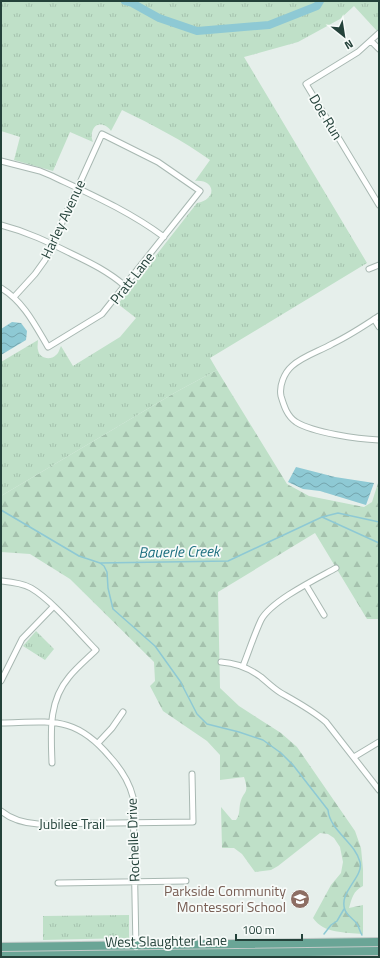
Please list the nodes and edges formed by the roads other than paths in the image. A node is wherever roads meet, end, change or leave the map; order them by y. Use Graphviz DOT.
graph roads {
  1 [pos="379,33"];
  2 [pos="371,41"];
  3 [pos="379,49"];
  4 [pos="1,161"];
  5 [pos="77,188"];
  6 [pos="200,191"];
  7 [pos="379,205"];
  8 [pos="1,225"];
  9 [pos="164,237"];
  10 [pos="52,244"];
  11 [pos="379,265"];
  12 [pos="369,269"];
  13 [pos="125,286"];
  14 [pos="1,288"];
  15 [pos="14,297"];
  16 [pos="379,316"];
  17 [pos="374,319"];
  18 [pos="379,326"];
  19 [pos="379,440"];
  20 [pos="336,568"];
  21 [pos="1,582"];
  22 [pos="306,585"];
  23 [pos="53,607"];
  24 [pos="324,615"];
  25 [pos="221,662"];
  26 [pos="243,666"];
  27 [pos="1,681"];
  28 [pos="124,712"];
  29 [pos="51,722"];
  30 [pos="1,723"];
  31 [pos="379,742"];
  32 [pos="98,743"];
  33 [pos="354,757"];
  34 [pos="52,763"];
  35 [pos="192,774"];
  36 [pos="379,790"];
  37 [pos="1,811"];
  38 [pos="134,823"];
  39 [pos="186,881"];
  40 [pos="135,882"];
  41 [pos="58,883"];
  42 [pos="379,942"];
  43 [pos="277,944"];
  44 [pos="136,946"];
  45 [pos="1,947"];
  46 [pos="379,951"];
  47 [pos="278,952"];
  48 [pos="136,955"];
  49 [pos="1,956"];
  1 -- 2 [label="street, Doe Run"];
  2 -- 3 [label="street"];
  2 -- 7 [label="street, Doe Run"];
  4 -- 5 [label="street"];
  5 -- 6 [label="street, Harley Avenue"];
  5 -- 9 [label="street"];
  5 -- 10 [label="street, Harley Avenue"];
  6 -- 9 [label="street, Pratt Lane"];
  8 -- 10 [label="street"];
  9 -- 13 [label="street, Pratt Lane"];
  10 -- 13 [label="street"];
  10 -- 15 [label="street, Harley Avenue"];
  11 -- 12 [label="street"];
  13 -- 15 [label="street, Pratt Lane"];
  14 -- 15 [label="street"];
  16 -- 17 [label="street"];
  17 -- 18 [label="street"];
  17 -- 19 [label="street"];
  20 -- 22 [label="street"];
  21 -- 23 [label="street"];
  22 -- 24 [label="street"];
  22 -- 26 [label="street"];
  23 -- 27 [label="street"];
  23 -- 29 [label="street"];
  25 -- 26 [label="street"];
  26 -- 33 [label="street"];
  28 -- 32 [label="street"];
  29 -- 30 [label="street, Rochelle Drive"];
  29 -- 32 [label="street, Rochelle Drive"];
  29 -- 34 [label="street"];
  31 -- 33 [label="street"];
  32 -- 38 [label="street, Rochelle Drive"];
  33 -- 36 [label="street"];
  35 -- 38 [label="street, Jubilee Trail"];
  37 -- 38 [label="street, Jubilee Trail"];
  38 -- 40 [label="street, Rochelle Drive"];
  39 -- 40 [label="street"];
  40 -- 41 [label="street"];
  40 -- 44 [label="street, Rochelle Drive"];
  42 -- 43 [label="main road, West Slaughter Lane"];
  43 -- 44 [label="main road, West Slaughter Lane"];
  43 -- 47 [label="main road"];
  44 -- 45 [label="main road, West Slaughter Lane"];
  44 -- 48 [label="street, Rochelle Drive"];
  46 -- 47 [label="main road, West Slaughter Lane"];
  47 -- 48 [label="main road, West Slaughter Lane"];
  48 -- 49 [label="main road, West Slaughter Lane"];
}
